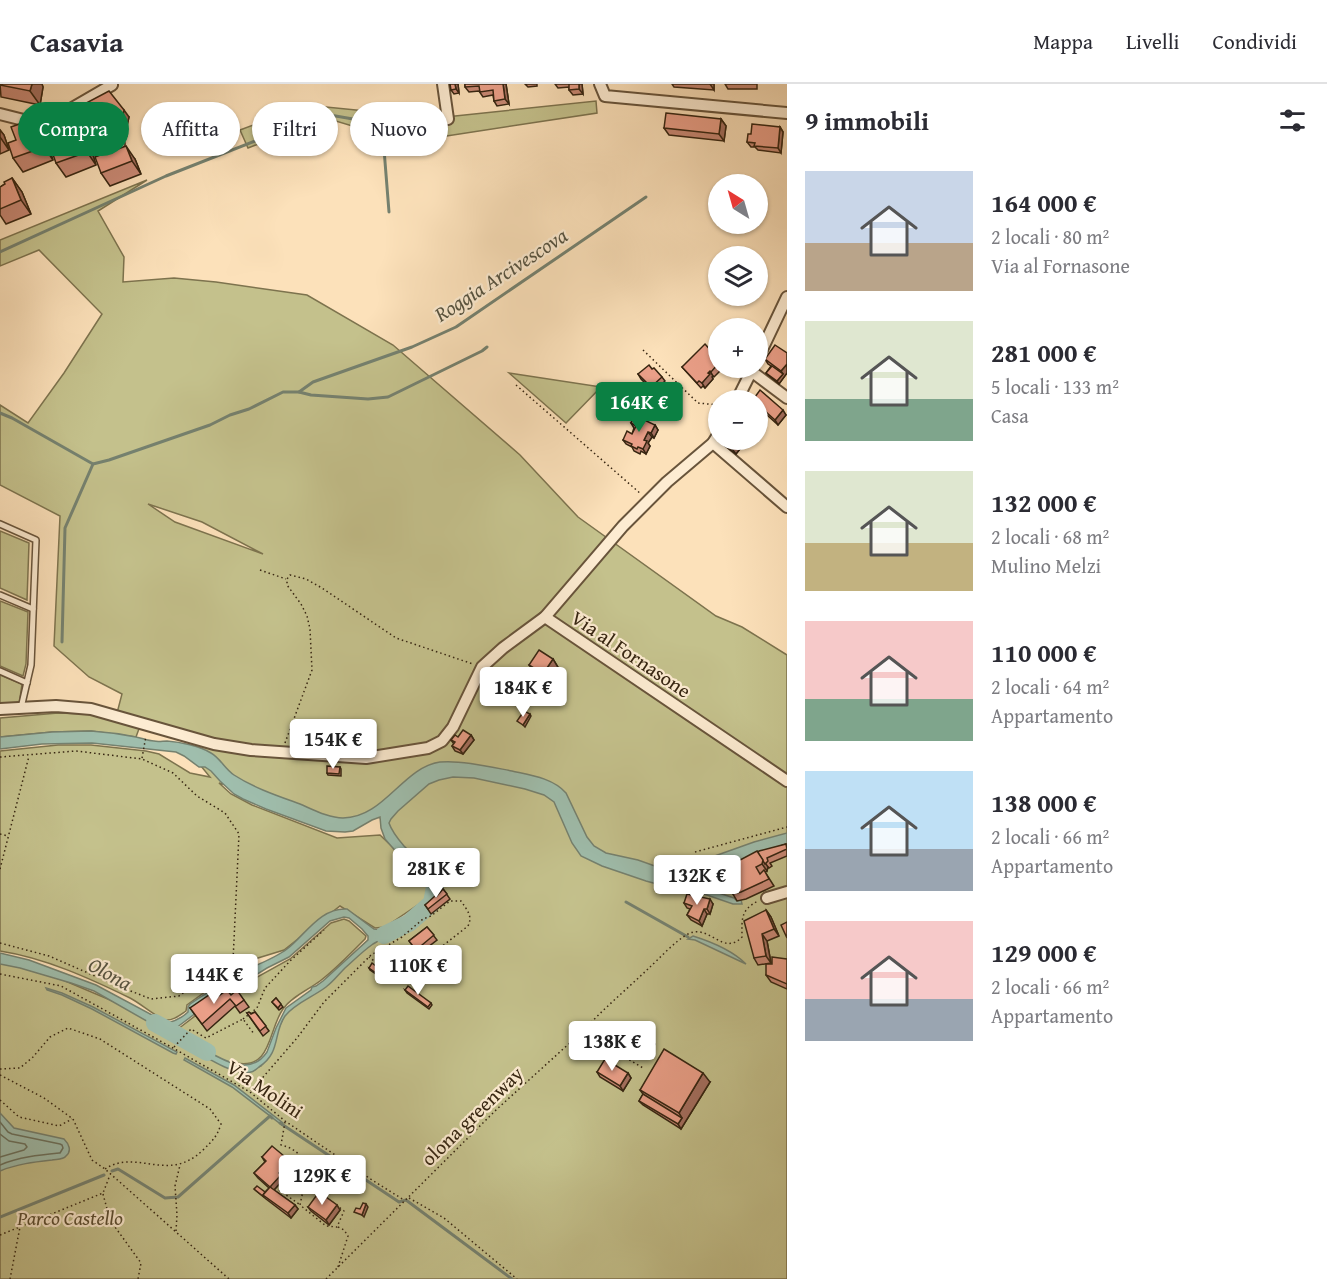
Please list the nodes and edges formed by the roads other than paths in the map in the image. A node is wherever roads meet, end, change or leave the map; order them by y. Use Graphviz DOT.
graph roads {
  1 [pos="443,84"];
  2 [pos="600,84"];
  3 [pos="112,85"];
  4 [pos="83,102"];
  5 [pos="446,102"];
  6 [pos="787,113"];
  7 [pos="0,114"];
  8 [pos="18,119"];
  9 [pos="787,297"];
  10 [pos="782,320"];
  11 [pos="768,342"];
  12 [pos="763,378"];
  13 [pos="787,398"];
  14 [pos="708,446"];
  15 [pos="727,450"];
  16 [pos="787,507"];
  17 [pos="0,524"];
  18 [pos="0,596"];
  19 [pos="33,609"];
  20 [pos="545,617"];
  21 [pos="0,671"];
  22 [pos="27,683"];
  23 [pos="21,708"];
  24 [pos="0,709"];
  25 [pos="787,781"];
  26 [pos="787,892"];
  27 [pos="767,898"];
  1 -- 5 [label="street"];
  2 -- 6 [label="street"];
  3 -- 4 [label="street"];
  7 -- 8 [label="street"];
  9 -- 10 [label="street"];
  10 -- 11 [label="street"];
  12 -- 13 [label="street"];
  14 -- 20 [label="street, Via al Fornasone"];
  15 -- 16 [label="street"];
  17 -- 19 [label="lane"];
  18 -- 19 [label="lane"];
  19 -- 22 [label="lane"];
  20 -- 23 [label="street"];
  20 -- 25 [label="street, Via al Fornasone"];
  21 -- 22 [label="lane"];
  22 -- 23 [label="lane"];
  23 -- 24 [label="street"];
  26 -- 27 [label="street"];
}
